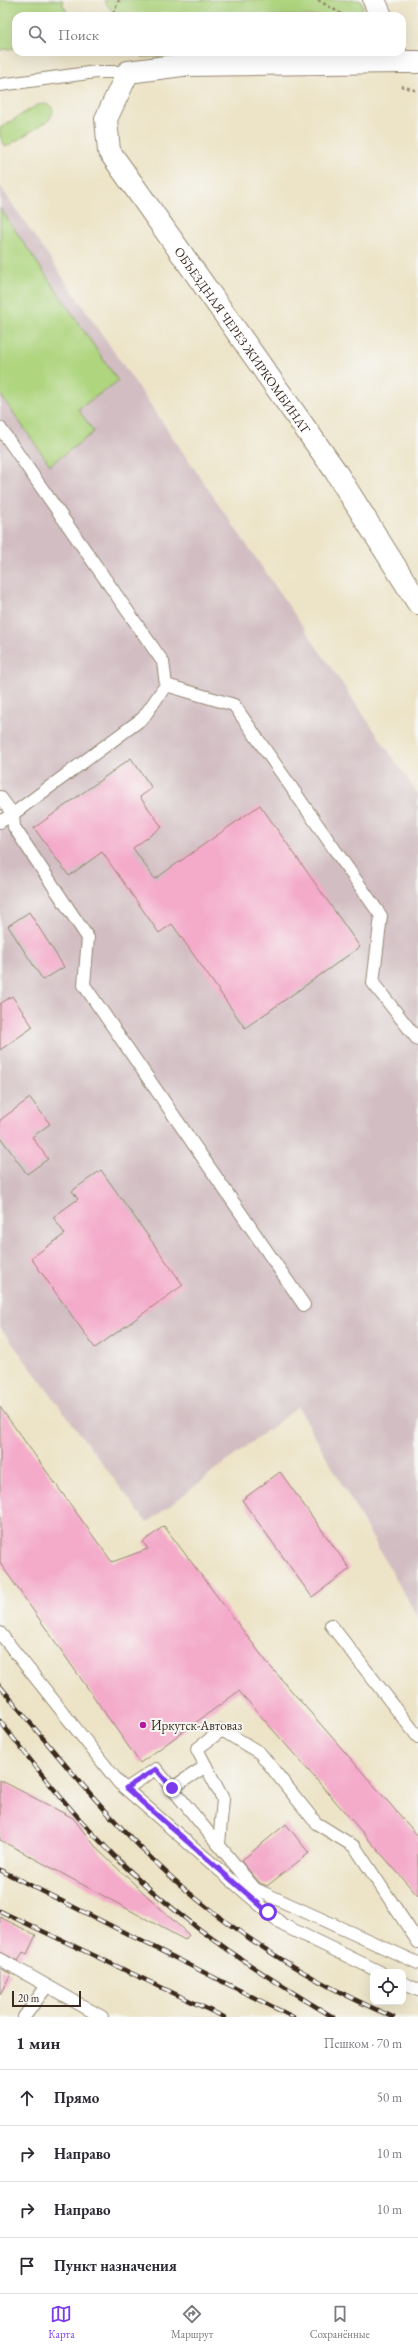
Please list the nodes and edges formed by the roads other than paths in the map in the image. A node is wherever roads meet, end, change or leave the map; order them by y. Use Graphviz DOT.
graph roads {
  1 [pos="374,0"];
  2 [pos="379,12"];
  3 [pos="404,59"];
  4 [pos="128,72"];
  5 [pos="0,86"];
  6 [pos="0,428"];
  7 [pos="418,603"];
  8 [pos="166,685"];
  9 [pos="0,797"];
  10 [pos="12,814"];
  11 [pos="0,822"];
  12 [pos="418,1040"];
  13 [pos="304,1305"];
  14 [pos="331,1625"];
  15 [pos="0,1633"];
  16 [pos="418,1737"];
  17 [pos="206,1766"];
  18 [pos="126,1788"];
  19 [pos="172,1788"];
  20 [pos="219,1844"];
  21 [pos="418,1942"];
  22 [pos="0,1959"];
  23 [pos="418,1963"];
  24 [pos="374,1969"];
  25 [pos="406,1984"];
  26 [pos="47,1986"];
  27 [pos="418,1990"];
  28 [pos="24,2017"];
  29 [pos="102,2017"];
  1 -- 2 [label="street"];
  3 -- 4 [label="street"];
  4 -- 5 [label="lane"];
  4 -- 7 [label="street, ОБЪЕЗДНАЯ ЧЕРЕЗ ЖИРКОМБИНАТ"];
  6 -- 8 [label="lane"];
  8 -- 10 [label="lane"];
  8 -- 12 [label="lane"];
  9 -- 10 [label="lane"];
  10 -- 11 [label="lane"];
  10 -- 13 [label="lane"];
  14 -- 16 [label="lane"];
  15 -- 18 [label="lane"];
  17 -- 19 [label="lane"];
  17 -- 20 [label="lane"];
  17 -- 21 [label="lane"];
  18 -- 19 [label="lane"];
  18 -- 24 [label="lane"];
  19 -- 20 [label="lane"];
  20 -- 23 [label="lane"];
  22 -- 26 [label="lane"];
  25 -- 27 [label="lane"];
  26 -- 28 [label="lane"];
  26 -- 29 [label="lane"];
}
